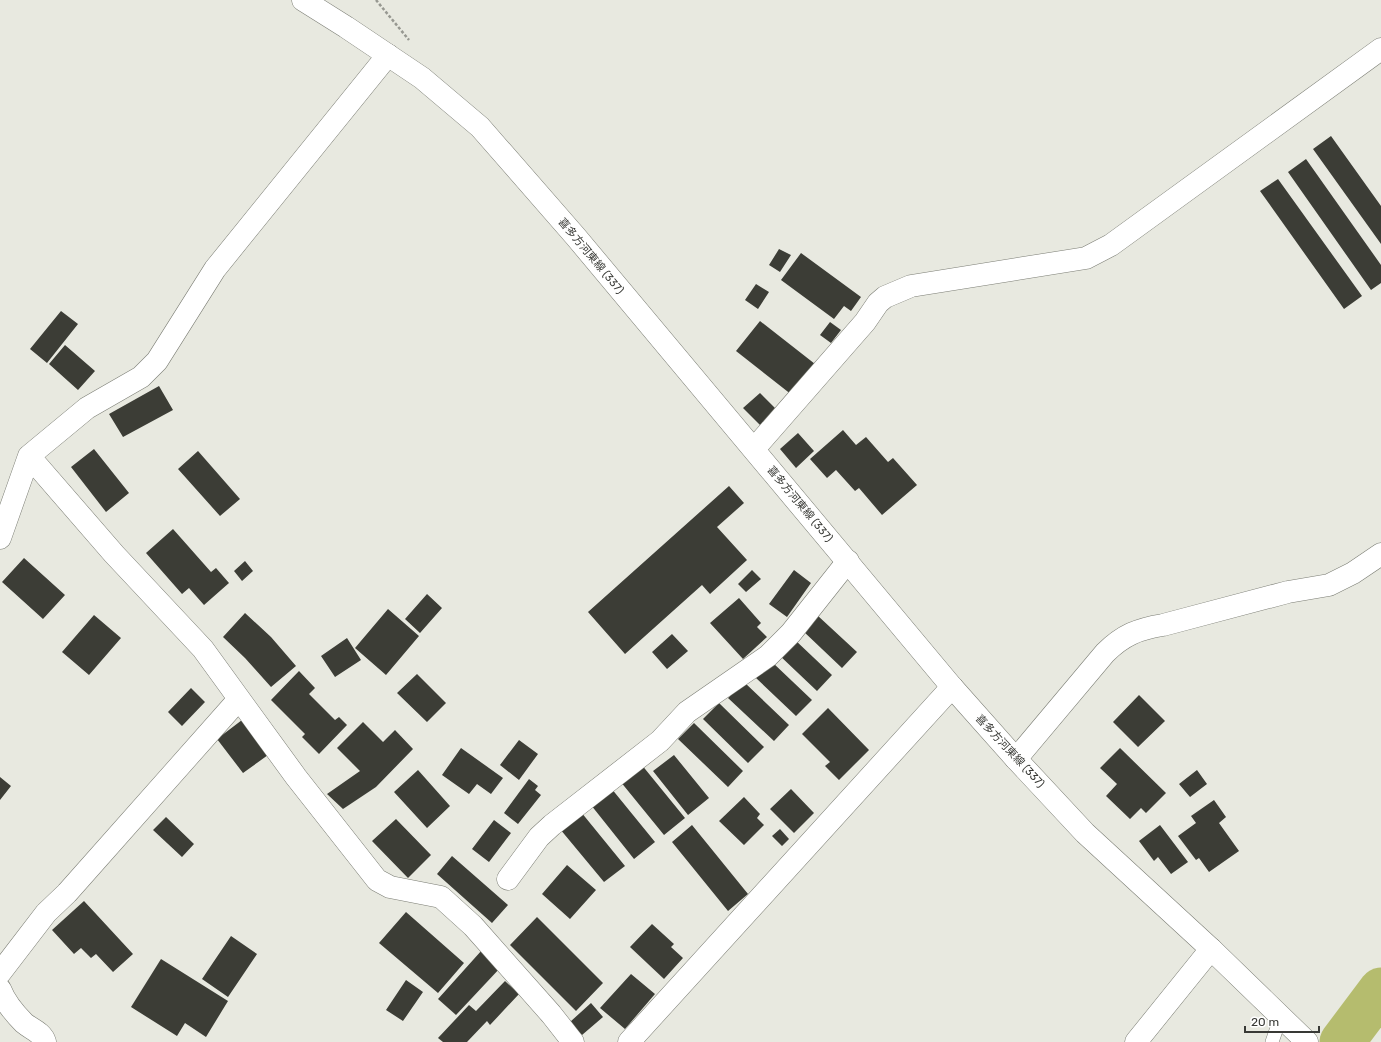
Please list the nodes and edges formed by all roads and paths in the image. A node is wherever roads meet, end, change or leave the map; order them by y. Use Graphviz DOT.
graph roads {
  1 [pos="303,0"];
  2 [pos="1381,49"];
  3 [pos="388,55"];
  4 [pos="754,449"];
  5 [pos="29,456"];
  6 [pos="0,538"];
  7 [pos="1381,554"];
  8 [pos="848,561"];
  9 [pos="952,687"];
  10 [pos="239,700"];
  11 [pos="1016,759"];
  12 [pos="508,879"];
  13 [pos="1211,949"];
  14 [pos="0,973"];
  15 [pos="0,989"];
  16 [pos="1284,1019"];
  17 [pos="45,1042"];
  18 [pos="573,1042"];
  19 [pos="629,1042"];
  20 [pos="1136,1042"];
  21 [pos="1272,1042"];
  22 [pos="1307,1042"];
  1 -- 3 [label="street, 喜多方河東線 (337)"];
  2 -- 4 [label="street"];
  3 -- 4 [label="street, 喜多方河東線 (337)"];
  3 -- 5 [label="street"];
  4 -- 8 [label="street, 喜多方河東線 (337)"];
  5 -- 6 [label="street"];
  5 -- 10 [label="street"];
  7 -- 11 [label="street"];
  8 -- 9 [label="street, 喜多方河東線 (337)"];
  8 -- 12 [label="street"];
  9 -- 11 [label="street, 喜多方河東線 (337)"];
  9 -- 19 [label="street"];
  10 -- 14 [label="street"];
  10 -- 18 [label="street"];
  11 -- 13 [label="street, 喜多方河東線 (337)"];
  13 -- 16 [label="street, 喜多方河東線 (337)"];
  13 -- 20 [label="street"];
  15 -- 17 [label="street"];
  16 -- 21 [label="lane"];
  16 -- 22 [label="street, 喜多方河東線 (337)"];
}
